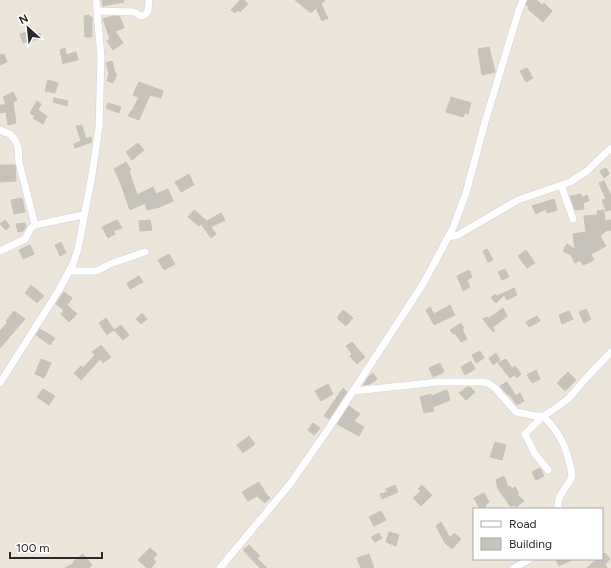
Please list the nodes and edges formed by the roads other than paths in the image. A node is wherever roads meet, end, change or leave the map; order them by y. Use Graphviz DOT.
graph roads {
  1 [pos="96,0"];
  2 [pos="149,0"];
  3 [pos="523,0"];
  4 [pos="98,11"];
  5 [pos="0,130"];
  6 [pos="611,148"];
  7 [pos="561,185"];
  8 [pos="84,215"];
  9 [pos="572,219"];
  10 [pos="36,225"];
  11 [pos="448,237"];
  12 [pos="0,250"];
  13 [pos="145,252"];
  14 [pos="69,271"];
  15 [pos="611,352"];
  16 [pos="0,383"];
  17 [pos="354,391"];
  18 [pos="542,416"];
  19 [pos="548,470"];
  20 [pos="558,508"];
  21 [pos="528,560"];
  22 [pos="220,568"];
  23 [pos="514,568"];
  1 -- 4 [label="street"];
  2 -- 4 [label="street"];
  3 -- 11 [label="street"];
  4 -- 8 [label="street"];
  5 -- 10 [label="street"];
  6 -- 7 [label="street"];
  7 -- 9 [label="street"];
  7 -- 11 [label="street"];
  8 -- 10 [label="street"];
  8 -- 14 [label="street"];
  10 -- 12 [label="street"];
  11 -- 17 [label="street"];
  13 -- 14 [label="street"];
  14 -- 16 [label="street"];
  15 -- 18 [label="street"];
  17 -- 18 [label="street"];
  17 -- 22 [label="street"];
  18 -- 19 [label="street"];
  18 -- 20 [label="street"];
  21 -- 23 [label="street"];
}
